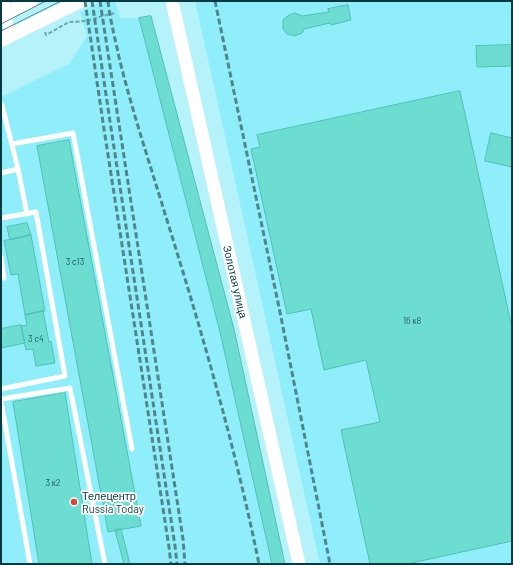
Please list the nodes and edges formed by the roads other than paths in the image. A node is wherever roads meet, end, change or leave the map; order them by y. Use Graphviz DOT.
graph roads {
  1 [pos="31,1"];
  2 [pos="80,1"];
  3 [pos="172,1"];
  4 [pos="4,10"];
  5 [pos="5,38"];
  6 [pos="1,104"];
  7 [pos="12,144"];
  8 [pos="18,169"];
  9 [pos="1,173"];
  10 [pos="27,214"];
  11 [pos="1,218"];
  12 [pos="1,257"];
  13 [pos="1,278"];
  14 [pos="1,389"];
  15 [pos="1,400"];
  16 [pos="132,449"];
  17 [pos="30,564"];
  18 [pos="105,564"];
  19 [pos="299,564"];
  1 -- 4 [label="main road"];
  2 -- 5 [label="main road"];
  3 -- 19 [label="street, Золотая улица"];
  4 -- 5 [label="street"];
  6 -- 7 [label="lane"];
  7 -- 8 [label="lane"];
  7 -- 16 [label="lane"];
  8 -- 9 [label="lane"];
  8 -- 10 [label="lane"];
  10 -- 11 [label="lane"];
  10 -- 14 [label="lane"];
  12 -- 13 [label="lane"];
  15 -- 17 [label="lane"];
  15 -- 18 [label="lane"];
}
